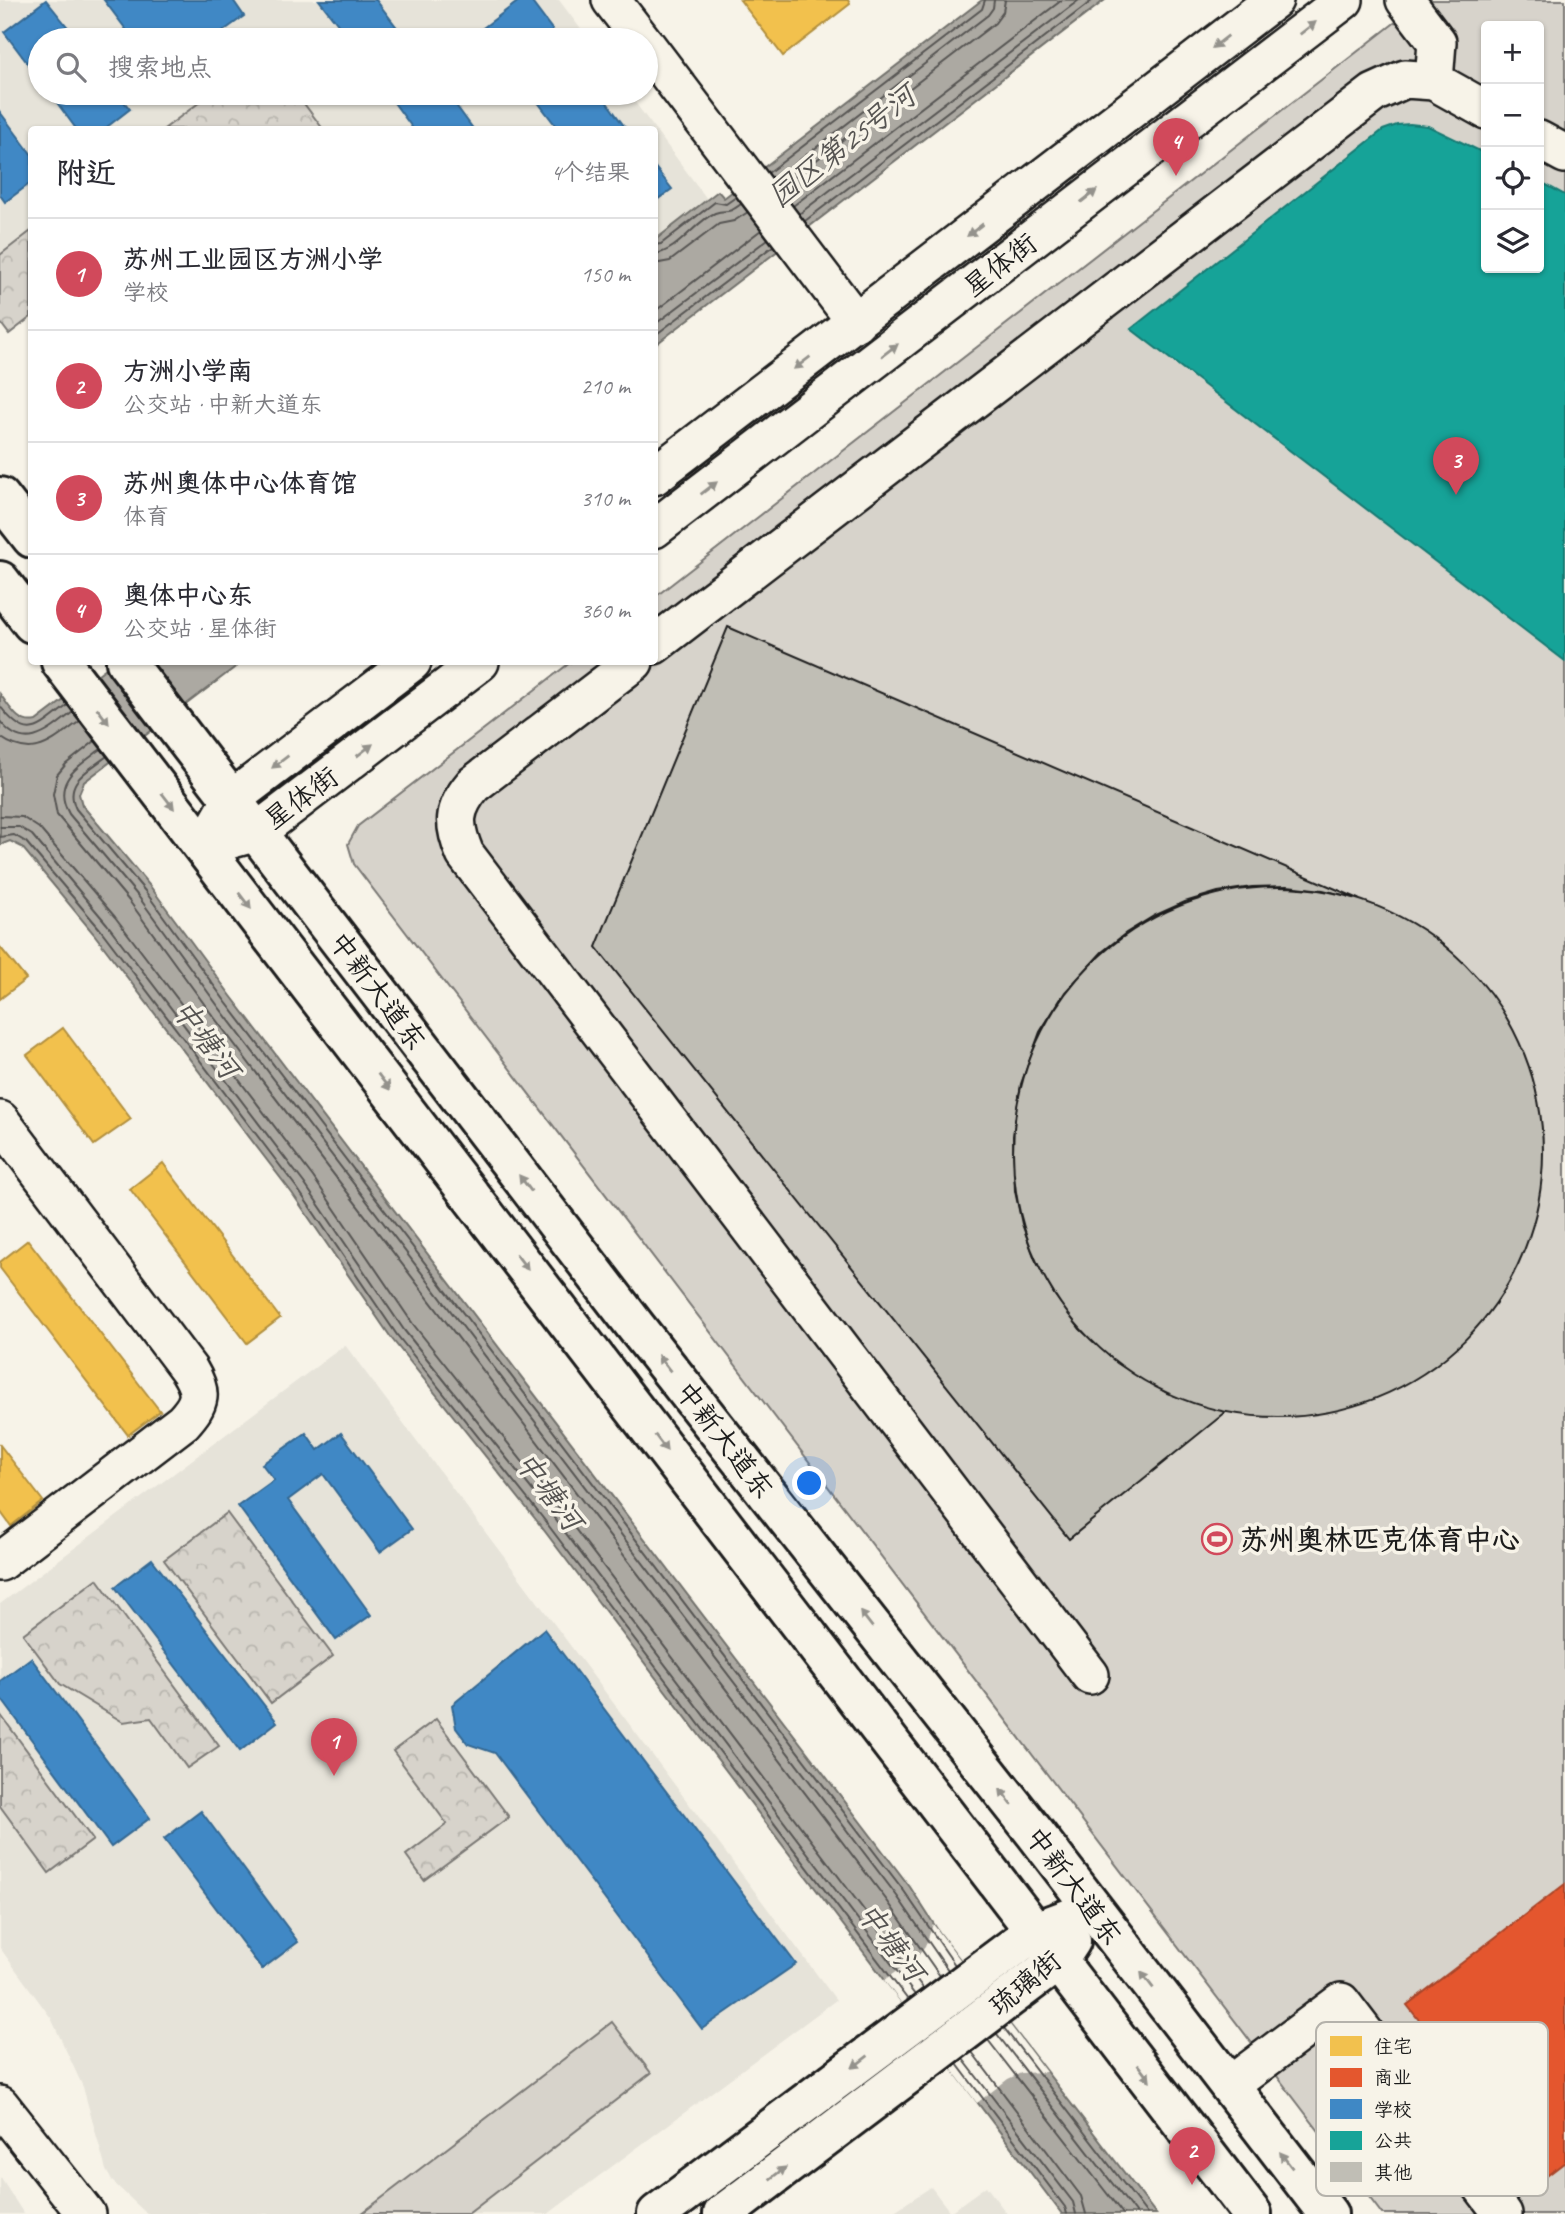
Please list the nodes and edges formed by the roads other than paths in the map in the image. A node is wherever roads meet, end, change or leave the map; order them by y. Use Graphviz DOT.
graph roads {
  1 [pos="611,0"];
  2 [pos="1274,0"];
  3 [pos="1344,0"];
  4 [pos="1405,0"];
  5 [pos="633,28"];
  6 [pos="658,62"];
  7 [pos="1434,81"];
  8 [pos="1481,107"];
  9 [pos="1544,143"];
  10 [pos="1565,154"];
  11 [pos="856,322"];
  12 [pos="658,473"];
  13 [pos="0,497"];
  14 [pos="658,526"];
  15 [pos="28,533"];
  16 [pos="0,581"];
  17 [pos="28,618"];
  18 [pos="658,642"];
  19 [pos="128,665"];
  20 [pos="408,665"];
  21 [pos="476,665"];
  22 [pos="630,665"];
  23 [pos="67,669"];
  24 [pos="232,799"];
  25 [pos="257,832"];
  26 [pos="204,847"];
  27 [pos="0,1120"];
  28 [pos="0,1562"];
  29 [pos="1090,1675"];
  30 [pos="1092,1910"];
  31 [pos="1035,1931"];
  32 [pos="1058,1961"];
  33 [pos="1356,2022"];
  34 [pos="1228,2087"];
  35 [pos="0,2105"];
  36 [pos="1489,2196"];
  37 [pos="86,2214"];
  38 [pos="657,2214"];
  39 [pos="723,2214"];
  40 [pos="1252,2214"];
  41 [pos="1328,2214"];
  42 [pos="1503,2214"];
  1 -- 5 [label="street"];
  2 -- 11 [label="street, 星体街, one-way"];
  14 -- 3 [label="street, 星体街, one-way"];
  4 -- 7 [label="street"];
  6 -- 11 [label="street"];
  7 -- 8 [label="street"];
  7 -- 18 [label="street"];
  9 -- 10 [label="street"];
  11 -- 12 [label="street, 星体街, one-way"];
  13 -- 15 [label="main road"];
  16 -- 17 [label="main road"];
  19 -- 24 [label="main road, 中新大道东"];
  20 -- 24 [label="street, 星体街, one-way"];
  25 -- 21 [label="street, 星体街, one-way"];
  22 -- 29 [label="street"];
  23 -- 26 [label="main road, 中新大道东, one-way"];
  24 -- 25 [label="main road, 中新大道东"];
  24 -- 26 [label="street, 星体街"];
  25 -- 26 [label="street, 星体街"];
  30 -- 25 [label="main road, 中新大道东, one-way"];
  26 -- 31 [label="main road, 中新大道东, one-way"];
  27 -- 28 [label="street"];
  30 -- 31 [label="main road, 琉璃街"];
  30 -- 32 [label="main road, 琉璃街"];
  34 -- 30 [label="main road, 中新大道东, one-way"];
  31 -- 32 [label="main road, 中新大道东"];
  31 -- 38 [label="main road, 琉璃街, one-way"];
  39 -- 32 [label="main road, 琉璃街, one-way"];
  32 -- 40 [label="main road, 中新大道东, one-way"];
  33 -- 34 [label="street"];
  41 -- 34 [label="main road, 中新大道东, one-way"];
  35 -- 37 [label="street"];
  36 -- 42 [label="street"];
}
